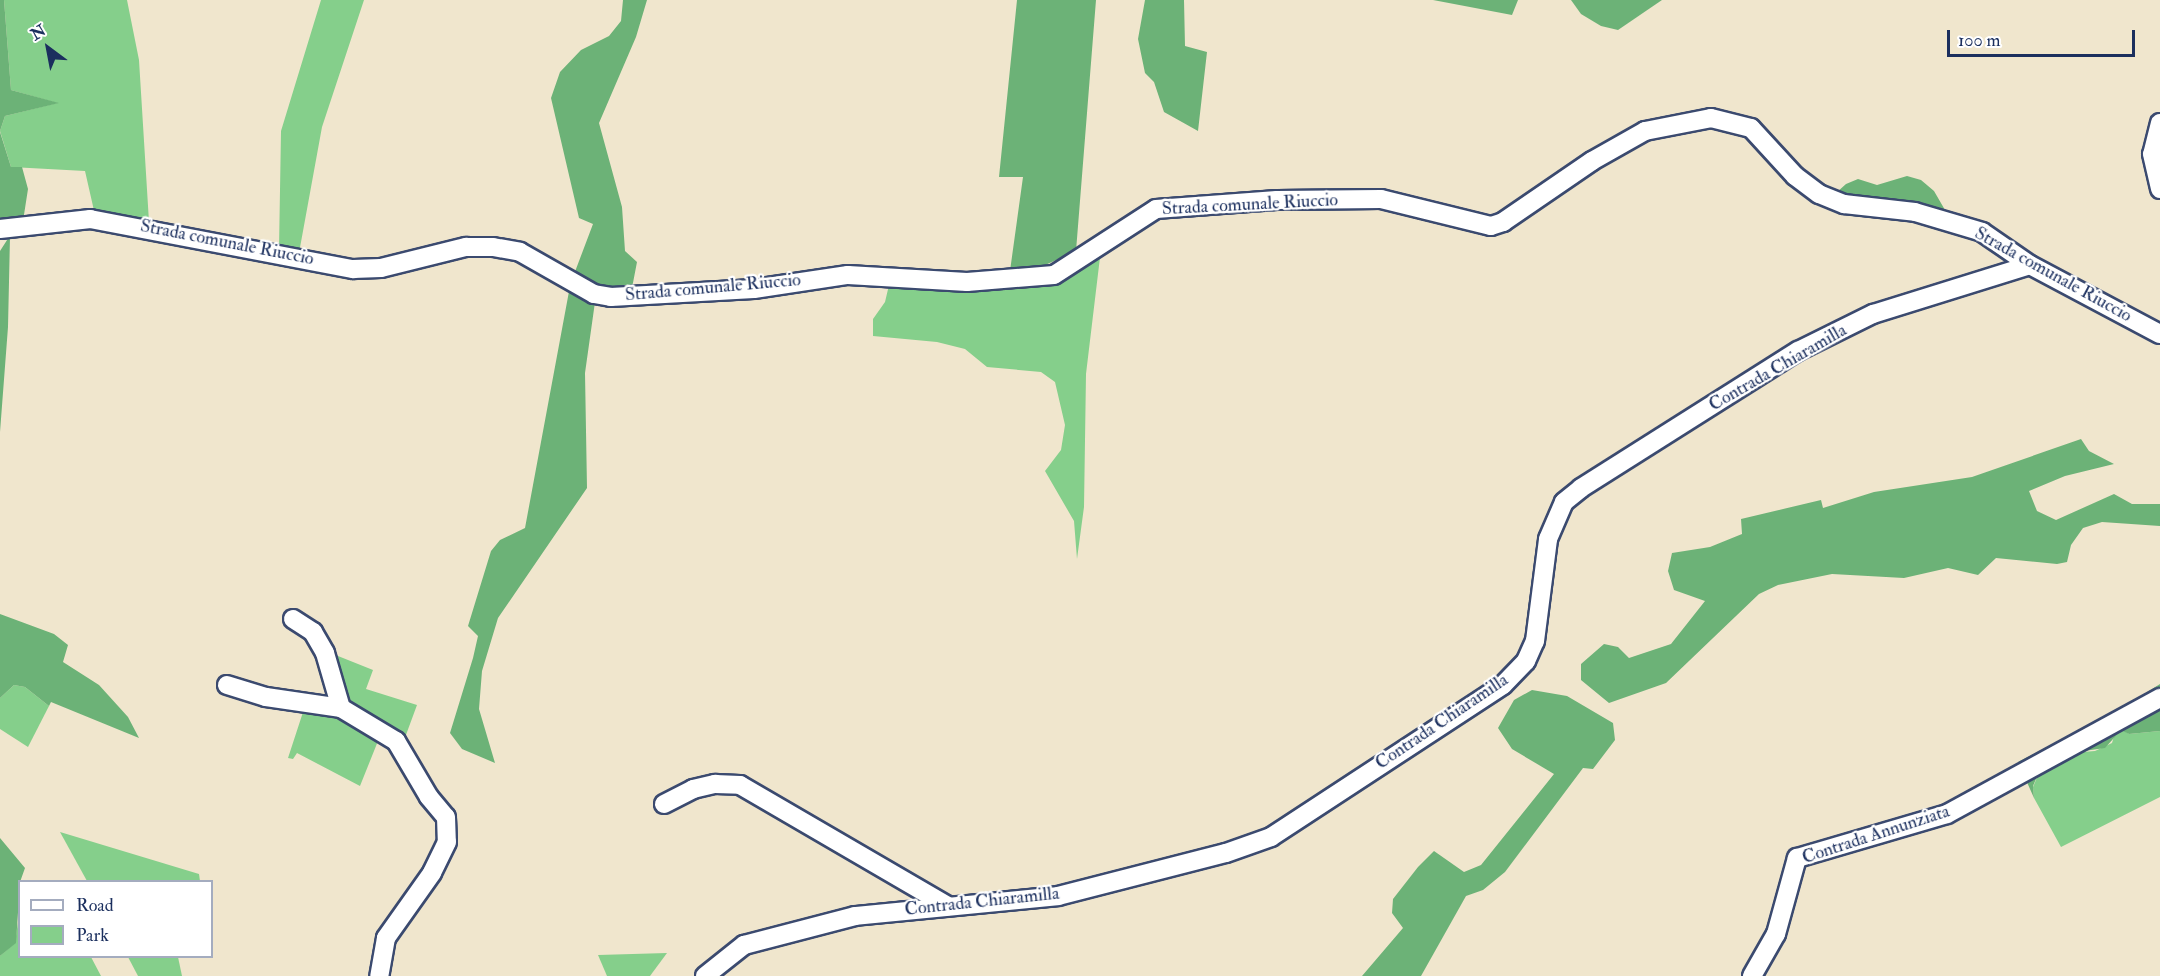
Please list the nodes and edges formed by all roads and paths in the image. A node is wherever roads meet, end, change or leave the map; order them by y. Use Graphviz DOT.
graph roads {
  1 [pos="2160,123"];
  2 [pos="2160,189"];
  3 [pos="0,230"];
  4 [pos="2030,265"];
  5 [pos="2160,334"];
  6 [pos="293,619"];
  7 [pos="227,685"];
  8 [pos="2160,698"];
  9 [pos="341,708"];
  10 [pos="664,804"];
  11 [pos="948,906"];
  12 [pos="380,976"];
  13 [pos="705,976"];
  14 [pos="1752,976"];
  1 -- 2 [label="street"];
  3 -- 4 [label="street, Strada comunale Riuccio"];
  4 -- 5 [label="street, Strada comunale Riuccio"];
  4 -- 11 [label="street, Contrada Chiaramilla"];
  6 -- 9 [label="street"];
  7 -- 9 [label="street"];
  8 -- 14 [label="street, Contrada Annunziata"];
  9 -- 12 [label="street"];
  10 -- 11 [label="street"];
  11 -- 13 [label="street, Contrada Chiaramilla"];
}
